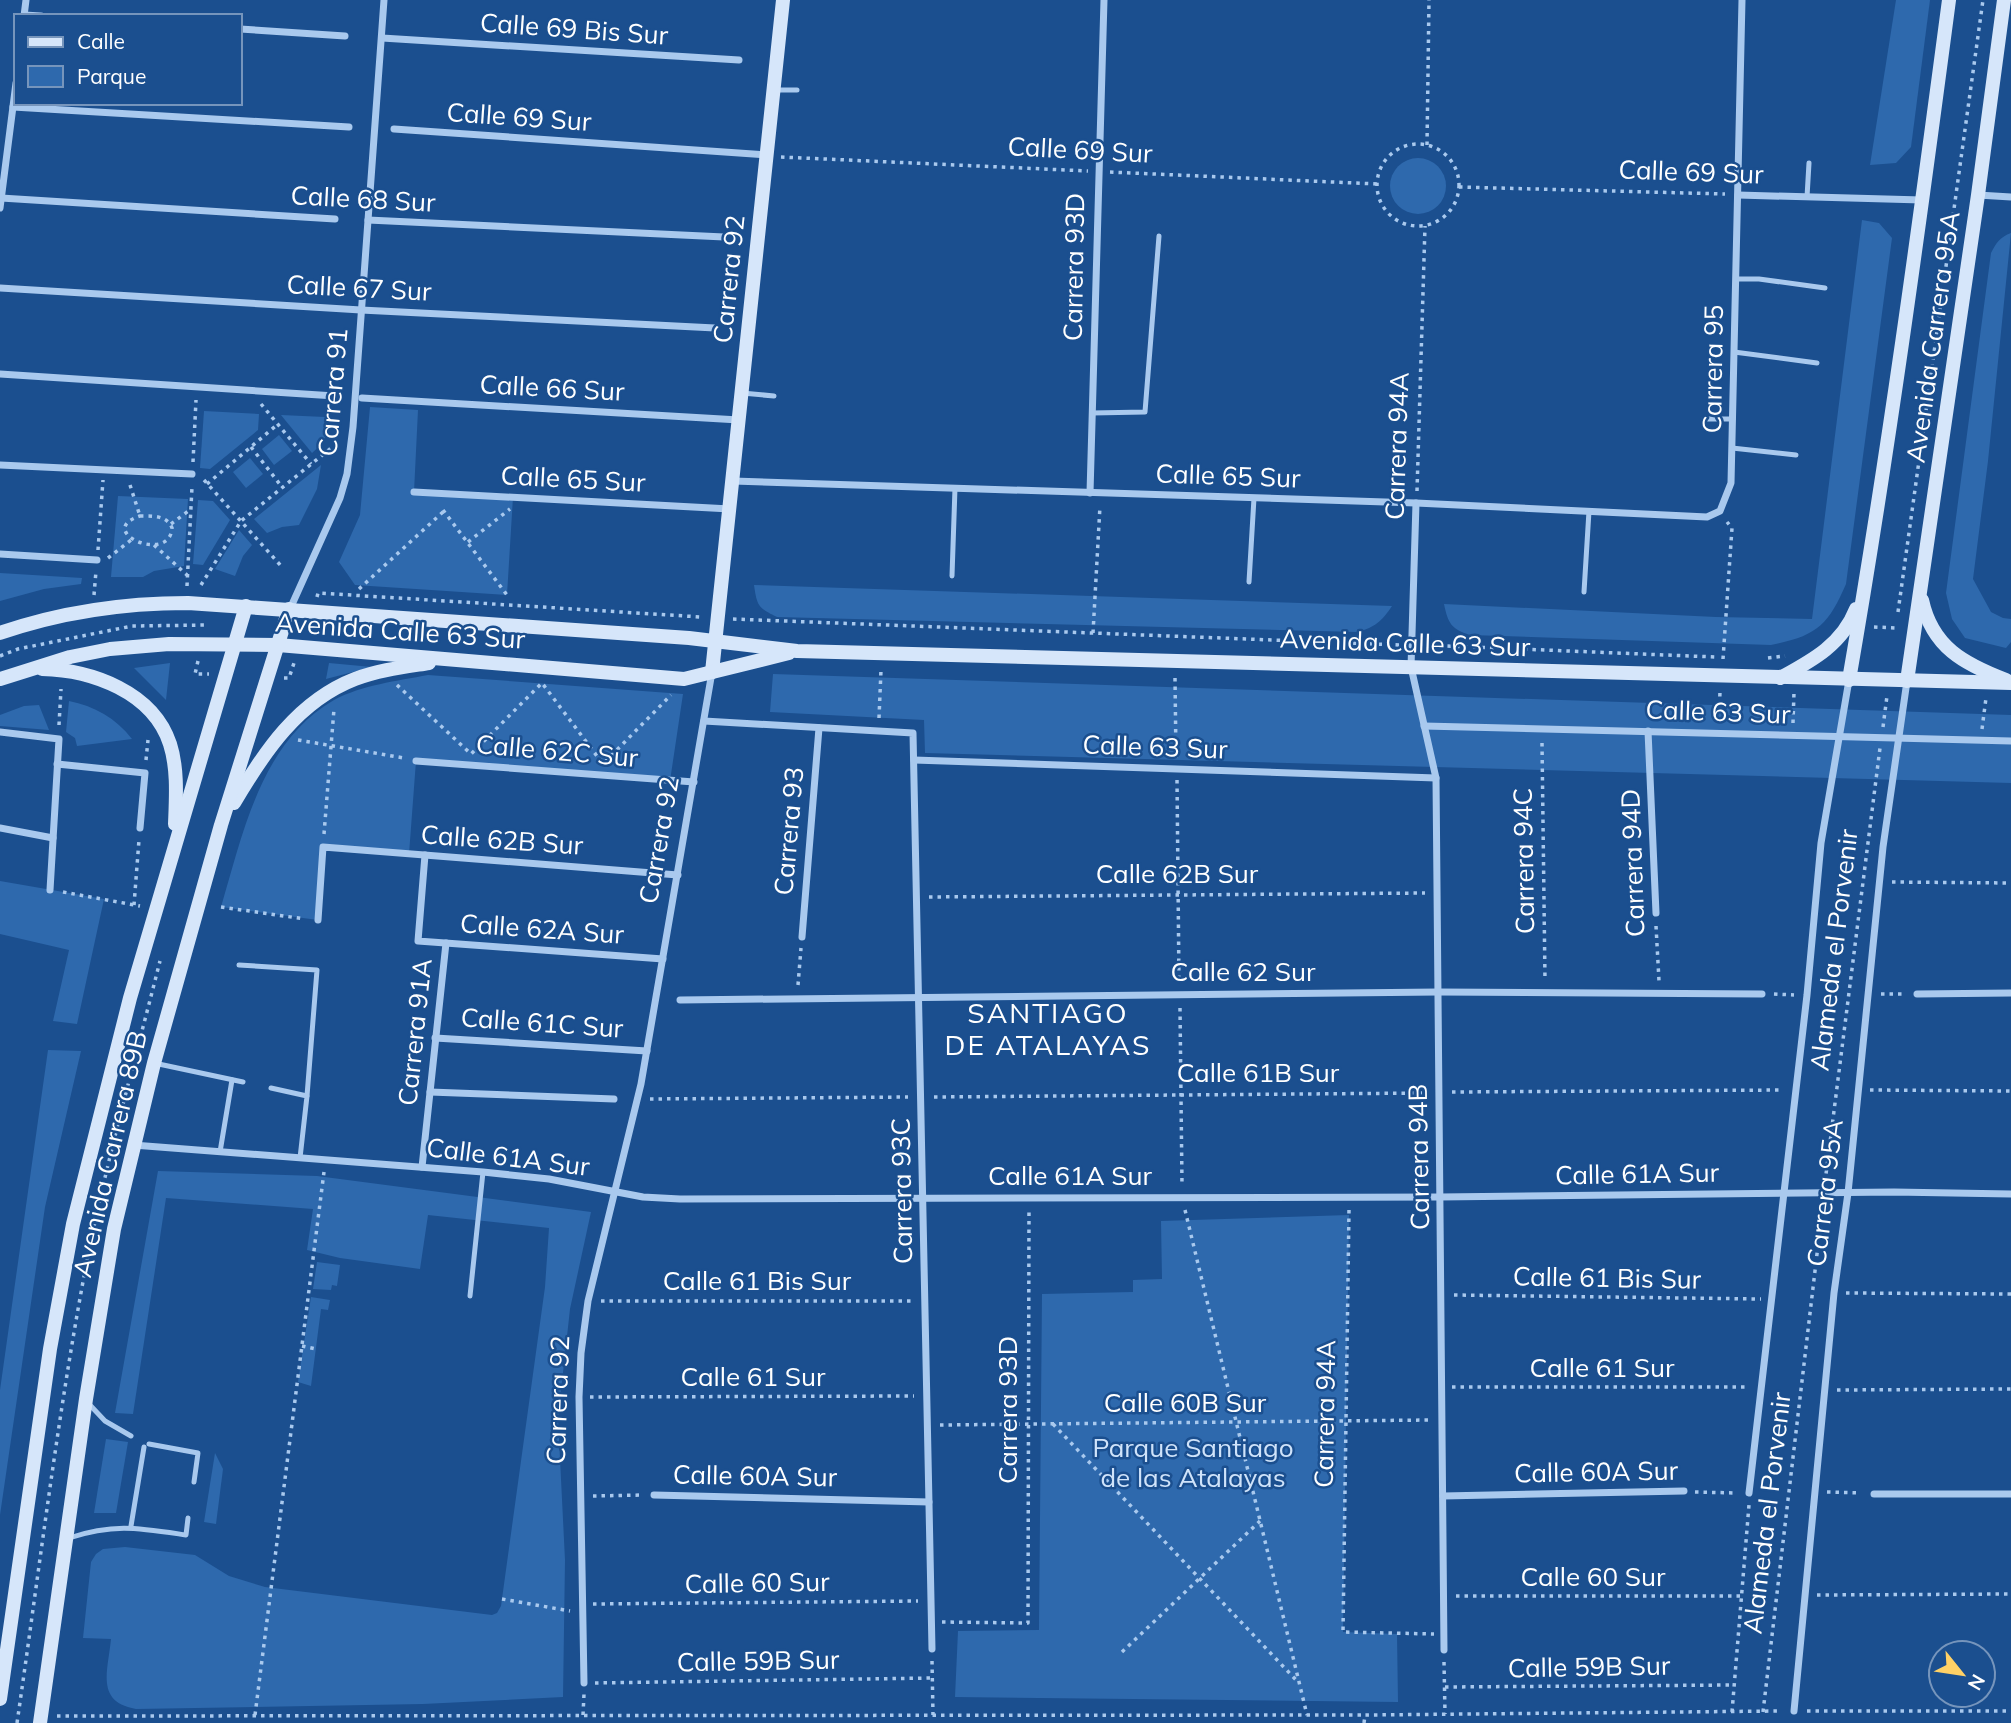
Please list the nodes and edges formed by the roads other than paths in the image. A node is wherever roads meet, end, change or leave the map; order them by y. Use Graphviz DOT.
graph roads {
  1 [pos="384,0"];
  2 [pos="783,0"];
  3 [pos="1104,0"];
  4 [pos="1742,0"];
  5 [pos="1949,0"];
  6 [pos="2004,0"];
  7 [pos="242,29"];
  8 [pos="345,36"];
  9 [pos="382,38"];
  10 [pos="738,60"];
  11 [pos="774,90"];
  12 [pos="797,90"];
  13 [pos="14,99"];
  14 [pos="13,107"];
  15 [pos="349,127"];
  16 [pos="394,130"];
  17 [pos="774,156"];
  18 [pos="1809,163"];
  19 [pos="1738,195"];
  20 [pos="1978,195"];
  21 [pos="1807,197"];
  22 [pos="2011,197"];
  23 [pos="1,198"];
  24 [pos="1923,200"];
  25 [pos="0,208"];
  26 [pos="335,219"];
  27 [pos="368,220"];
  28 [pos="1159,236"];
  29 [pos="723,237"];
  30 [pos="1736,279"];
  31 [pos="0,288"];
  32 [pos="1825,288"];
  33 [pos="362,310"];
  34 [pos="715,328"];
  35 [pos="1734,352"];
  36 [pos="1816,363"];
  37 [pos="0,374"];
  38 [pos="742,393"];
  39 [pos="774,396"];
  40 [pos="335,397"];
  41 [pos="362,398"];
  42 [pos="1092,413"];
  43 [pos="1704,419"];
  44 [pos="1733,419"];
  45 [pos="740,420"];
  46 [pos="1732,448"];
  47 [pos="1796,455"];
  48 [pos="0,465"];
  49 [pos="196,475"];
  50 [pos="733,481"];
  51 [pos="956,488"];
  52 [pos="414,492"];
  53 [pos="1090,493"];
  54 [pos="1254,498"];
  55 [pos="1416,503"];
  56 [pos="731,509"];
  57 [pos="1589,511"];
  58 [pos="1720,511"];
  59 [pos="0,554"];
  60 [pos="96,564"];
  61 [pos="952,576"];
  62 [pos="1249,582"];
  63 [pos="1865,589"];
  64 [pos="1584,592"];
  65 [pos="1920,592"];
  66 [pos="246,606"];
  67 [pos="289,609"];
  68 [pos="0,633"];
  69 [pos="717,641"];
  70 [pos="235,645"];
  71 [pos="278,645"];
  72 [pos="797,651"];
  73 [pos="447,659"];
  74 [pos="1410,667"];
  75 [pos="30,669"];
  76 [pos="712,672"];
  77 [pos="0,679"];
  78 [pos="1779,679"];
  79 [pos="1849,680"];
  80 [pos="1907,681"];
  81 [pos="2011,682"];
  82 [pos="705,721"];
  83 [pos="1424,726"];
  84 [pos="818,727"];
  85 [pos="0,732"];
  86 [pos="1648,732"];
  87 [pos="1839,737"];
  88 [pos="1899,739"];
  89 [pos="2011,741"];
  90 [pos="914,760"];
  91 [pos="416,761"];
  92 [pos="57,764"];
  93 [pos="1437,778"];
  94 [pos="694,782"];
  95 [pos="220,825"];
  96 [pos="0,828"];
  97 [pos="140,828"];
  98 [pos="53,838"];
  99 [pos="174,845"];
  100 [pos="425,855"];
  101 [pos="678,874"];
  102 [pos="50,890"];
  103 [pos="1656,913"];
  104 [pos="318,920"];
  105 [pos="802,937"];
  106 [pos="418,941"];
  107 [pos="446,943"];
  108 [pos="663,959"];
  109 [pos="239,965"];
  110 [pos="1438,992"];
  111 [pos="2011,993"];
  112 [pos="1762,994"];
  113 [pos="1917,994"];
  114 [pos="919,996"];
  115 [pos="680,1000"];
  116 [pos="435,1038"];
  117 [pos="647,1051"];
  118 [pos="154,1063"];
  119 [pos="232,1080"];
  120 [pos="243,1082"];
  121 [pos="271,1088"];
  122 [pos="430,1092"];
  123 [pos="307,1096"];
  124 [pos="614,1099"];
  125 [pos="133,1145"];
  126 [pos="220,1152"];
  127 [pos="300,1157"];
  128 [pos="422,1167"];
  129 [pos="483,1172"];
  130 [pos="615,1193"];
  131 [pos="1848,1193"];
  132 [pos="1783,1194"];
  133 [pos="2011,1194"];
  134 [pos="923,1197"];
  135 [pos="1440,1197"];
  136 [pos="470,1296"];
  137 [pos="86,1399"];
  138 [pos="131,1436"];
  139 [pos="194,1482"];
  140 [pos="1684,1491"];
  141 [pos="1749,1493"];
  142 [pos="1874,1494"];
  143 [pos="2011,1494"];
  144 [pos="654,1495"];
  145 [pos="1443,1496"];
  146 [pos="929,1502"];
  147 [pos="188,1518"];
  148 [pos="131,1526"];
  149 [pos="66,1539"];
  150 [pos="5,1634"];
  151 [pos="932,1649"];
  152 [pos="1444,1650"];
  153 [pos="584,1683"];
  154 [pos="0,1699"];
  155 [pos="1794,1711"];
  156 [pos="40,1720"];
  1 -- 9 [label="street, Carrera 91"];
  2 -- 11 [label="main road, Carrera 92"];
  3 -- 42 [label="street, Carrera 93D"];
  4 -- 19 [label="street, Carrera 95"];
  5 -- 24 [label="main road, Avenida Carrera 95A"];
  6 -- 20 [label="main road, Avenida Carrera 95A"];
  7 -- 8 [label="street"];
  9 -- 10 [label="street, Calle 69 Bis Sur"];
  9 -- 27 [label="street, Carrera 91"];
  11 -- 12 [label="lane"];
  11 -- 17 [label="main road, Carrera 92"];
  13 -- 14 [label="street"];
  14 -- 15 [label="street"];
  14 -- 23 [label="street"];
  16 -- 17 [label="street, Calle 69 Sur"];
  17 -- 38 [label="main road, Carrera 92"];
  18 -- 21 [label="lane"];
  19 -- 21 [label="street, Calle 69 Sur"];
  19 -- 30 [label="street, Carrera 95"];
  20 -- 22 [label="street"];
  20 -- 65 [label="main road, Avenida Carrera 95A"];
  21 -- 24 [label="street, Calle 69 Sur"];
  23 -- 25 [label="street"];
  23 -- 26 [label="street, Calle 68 Sur"];
  24 -- 63 [label="main road, Avenida Carrera 95A"];
  27 -- 29 [label="street, Calle 68 Sur"];
  27 -- 33 [label="street, Carrera 91"];
  28 -- 42 [label="lane"];
  30 -- 32 [label="lane"];
  30 -- 35 [label="street, Carrera 95"];
  31 -- 33 [label="street, Calle 67 Sur"];
  33 -- 34 [label="street, Calle 67 Sur"];
  33 -- 67 [label="street, Carrera 91"];
  35 -- 36 [label="lane"];
  35 -- 44 [label="street, Carrera 95"];
  37 -- 40 [label="street"];
  38 -- 39 [label="lane"];
  38 -- 45 [label="main road, Carrera 92"];
  41 -- 45 [label="street, Calle 66 Sur"];
  42 -- 53 [label="street, Carrera 93D"];
  43 -- 44 [label="lane"];
  44 -- 46 [label="street, Carrera 95"];
  45 -- 50 [label="main road, Carrera 92"];
  46 -- 47 [label="lane"];
  46 -- 58 [label="street, Carrera 95"];
  48 -- 49 [label="street"];
  50 -- 51 [label="street, Calle 65 Sur"];
  50 -- 56 [label="main road, Carrera 92"];
  51 -- 53 [label="street, Calle 65 Sur"];
  51 -- 61 [label="lane"];
  52 -- 56 [label="street, Calle 65 Sur"];
  53 -- 54 [label="street, Calle 65 Sur"];
  54 -- 55 [label="street, Calle 65 Sur"];
  54 -- 62 [label="lane"];
  55 -- 57 [label="street, Calle 65 Sur"];
  55 -- 74 [label="street, Carrera 94A"];
  56 -- 69 [label="main road, Carrera 92"];
  57 -- 58 [label="street, Calle 65 Sur"];
  57 -- 64 [label="lane"];
  59 -- 60 [label="street"];
  63 -- 78 [label="main road"];
  63 -- 79 [label="main road, Avenida Carrera 95A"];
  65 -- 80 [label="main road, Avenida Carrera 95A"];
  65 -- 81 [label="main road"];
  66 -- 67 [label="main road, Avenida Calle 63 Sur"];
  66 -- 68 [label="main road, Avenida Calle 63 Sur"];
  66 -- 70 [label="main road, Avenida Carrera 89B"];
  67 -- 69 [label="main road, Avenida Calle 63 Sur"];
  67 -- 71 [label="main road, Avenida Carrera 89B"];
  69 -- 72 [label="main road, Avenida Calle 63 Sur"];
  69 -- 76 [label="main road, Carrera 92"];
  70 -- 71 [label="main road, Avenida Calle 63 Sur"];
  70 -- 75 [label="main road, Avenida Calle 63 Sur"];
  70 -- 99 [label="main road, Avenida Carrera 89B"];
  71 -- 73 [label="main road, Avenida Calle 63 Sur"];
  71 -- 95 [label="main road, Avenida Carrera 89B"];
  72 -- 74 [label="main road, Avenida Calle 63 Sur"];
  72 -- 76 [label="main road, Avenida Calle 63 Sur"];
  73 -- 76 [label="main road, Avenida Calle 63 Sur"];
  73 -- 95 [label="main road"];
  74 -- 78 [label="main road, Avenida Calle 63 Sur"];
  74 -- 83 [label="street, Carrera 94B"];
  75 -- 77 [label="main road, Avenida Calle 63 Sur"];
  75 -- 99 [label="main road"];
  76 -- 82 [label="street, Carrera 92"];
  78 -- 79 [label="main road, Avenida Calle 63 Sur"];
  79 -- 80 [label="main road, Avenida Calle 63 Sur"];
  79 -- 87 [label="street, Carrera 95A"];
  80 -- 81 [label="main road, Avenida Calle 63 Sur"];
  80 -- 88 [label="street, Carrera 95A"];
  82 -- 84 [label="street"];
  82 -- 94 [label="street, Carrera 92"];
  83 -- 86 [label="street, Calle 63 Sur"];
  83 -- 93 [label="street, Carrera 94B"];
  84 -- 90 [label="street, Carrera 93C"];
  84 -- 105 [label="street, Carrera 93"];
  85 -- 92 [label="street"];
  86 -- 87 [label="street, Calle 63 Sur"];
  86 -- 103 [label="street, Carrera 94D"];
  87 -- 88 [label="street, Calle 63 Sur"];
  87 -- 132 [label="street, Carrera 95A"];
  88 -- 89 [label="street, Calle 63 Sur"];
  88 -- 131 [label="street, Carrera 95A"];
  90 -- 93 [label="street, Calle 63 Sur"];
  90 -- 114 [label="street, Carrera 93C"];
  91 -- 94 [label="street, Calle 62C Sur"];
  92 -- 97 [label="street"];
  92 -- 98 [label="street"];
  93 -- 110 [label="street, Carrera 94B"];
  94 -- 101 [label="street, Carrera 92"];
  95 -- 118 [label="main road, Avenida Carrera 89B"];
  96 -- 98 [label="street"];
  98 -- 102 [label="street"];
  99 -- 150 [label="main road, Avenida Carrera 89B"];
  100 -- 101 [label="street, Calle 62B Sur"];
  100 -- 104 [label="street, Calle 62B Sur"];
  100 -- 106 [label="street, Carrera 91A"];
  101 -- 108 [label="street, Carrera 92"];
  106 -- 107 [label="street, Calle 62A Sur"];
  107 -- 108 [label="street, Calle 62A Sur"];
  107 -- 116 [label="street, Carrera 91A"];
  108 -- 117 [label="street, Carrera 92"];
  109 -- 123 [label="lane"];
  110 -- 112 [label="street, Calle 62 Sur"];
  110 -- 114 [label="street, Calle 62 Sur"];
  110 -- 135 [label="street, Carrera 94B"];
  111 -- 113 [label="street"];
  114 -- 115 [label="street, Calle 62 Sur"];
  114 -- 134 [label="street, Carrera 93C"];
  116 -- 117 [label="street, Calle 61C Sur"];
  116 -- 122 [label="street, Carrera 91A"];
  117 -- 130 [label="street, Carrera 92"];
  118 -- 119 [label="lane"];
  118 -- 125 [label="main road, Avenida Carrera 89B"];
  119 -- 120 [label="lane"];
  119 -- 126 [label="lane"];
  121 -- 123 [label="lane"];
  122 -- 124 [label="street"];
  122 -- 128 [label="street, Carrera 91A"];
  123 -- 127 [label="lane"];
  125 -- 126 [label="street, Calle 61A Sur"];
  125 -- 137 [label="main road, Avenida Carrera 89B"];
  126 -- 127 [label="street, Calle 61A Sur"];
  127 -- 128 [label="street, Calle 61A Sur"];
  128 -- 129 [label="street, Calle 61A Sur"];
  129 -- 130 [label="street, Calle 61A Sur"];
  129 -- 136 [label="lane"];
  130 -- 134 [label="street, Calle 61A Sur"];
  130 -- 153 [label="street, Carrera 92"];
  131 -- 132 [label="street, Calle 61A Sur"];
  131 -- 133 [label="street, Calle 61A Sur"];
  131 -- 155 [label="street, Carrera 95A"];
  132 -- 135 [label="street, Calle 61A Sur"];
  132 -- 141 [label="street, Carrera 95A"];
  134 -- 135 [label="street, Calle 61A Sur"];
  134 -- 146 [label="street, Carrera 93C"];
  135 -- 145 [label="street, Carrera 94B"];
  137 -- 138 [label="lane"];
  137 -- 149 [label="main road, Avenida Carrera 89B"];
  139 -- 148 [label="lane"];
  140 -- 145 [label="street, Calle 60A Sur"];
  142 -- 143 [label="street"];
  144 -- 146 [label="street, Calle 60A Sur"];
  145 -- 152 [label="street, Carrera 94B"];
  146 -- 151 [label="street, Carrera 93C"];
  147 -- 148 [label="lane"];
  148 -- 149 [label="lane"];
  149 -- 156 [label="main road, Avenida Carrera 89B"];
  150 -- 154 [label="main road, Avenida Carrera 89B"];
}
